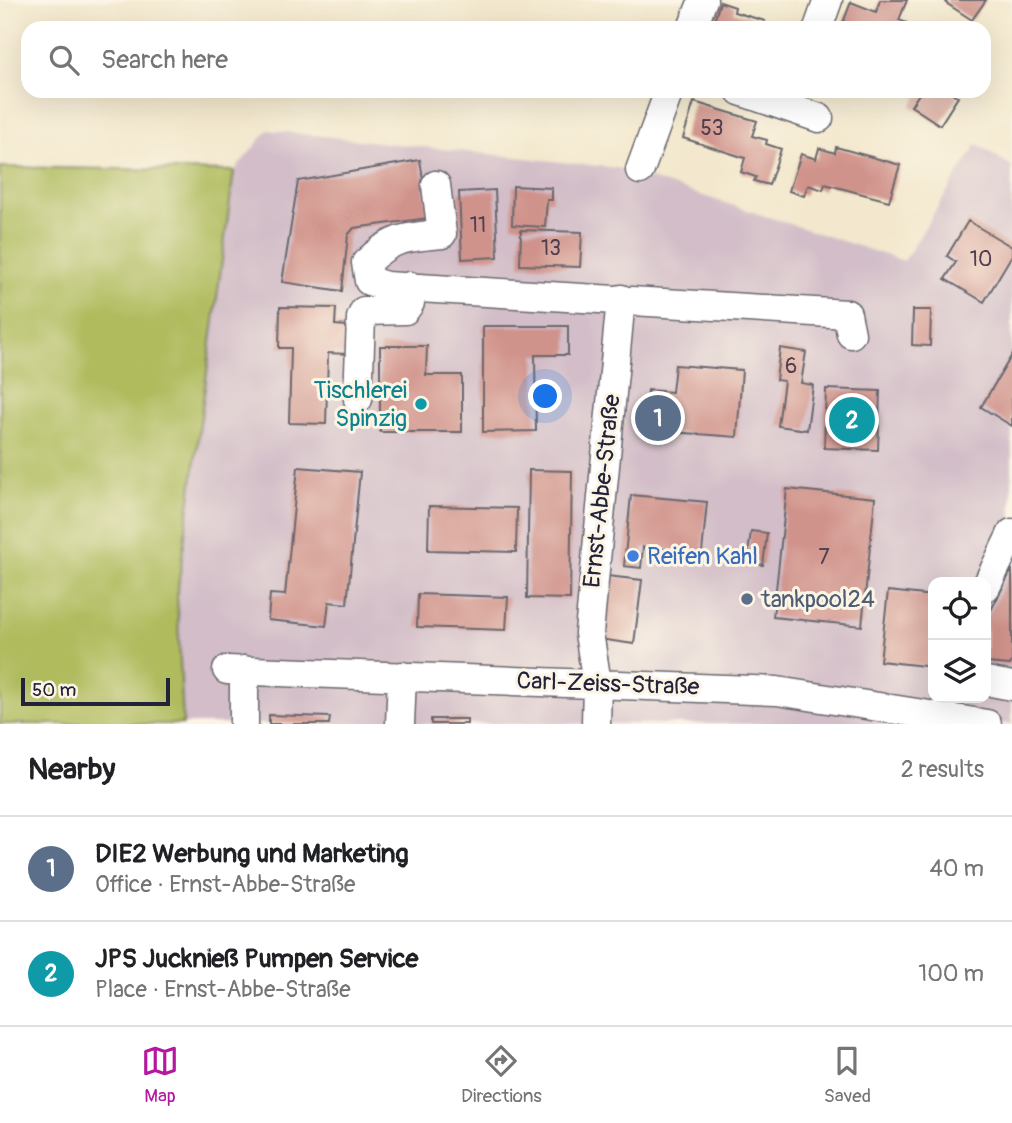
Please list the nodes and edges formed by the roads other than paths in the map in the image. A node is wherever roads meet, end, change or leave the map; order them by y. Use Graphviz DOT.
graph roads {
  1 [pos="703,0"];
  2 [pos="828,0"];
  3 [pos="695,21"];
  4 [pos="820,21"];
  5 [pos="666,98"];
  6 [pos="760,98"];
  7 [pos="819,118"];
  8 [pos="640,170"];
  9 [pos="436,185"];
  10 [pos="410,286"];
  11 [pos="621,299"];
  12 [pos="851,334"];
  13 [pos="358,399"];
  14 [pos="1012,533"];
  15 [pos="991,577"];
  16 [pos="402,676"];
  17 [pos="991,682"];
  18 [pos="597,683"];
  19 [pos="1012,686"];
  20 [pos="974,714"];
  21 [pos="881,716"];
  22 [pos="244,724"];
  23 [pos="400,724"];
  24 [pos="596,724"];
  1 -- 3 [label="street"];
  2 -- 4 [label="street"];
  5 -- 8 [label="street"];
  6 -- 7 [label="street"];
  9 -- 10 [label="street"];
  10 -- 11 [label="street"];
  10 -- 13 [label="street"];
  11 -- 12 [label="street"];
  11 -- 18 [label="street, Ernst-Abbe-Straße"];
  14 -- 15 [label="street"];
  16 -- 18 [label="street, Carl-Zeiss-Straße"];
  16 -- 22 [label="street, Carl-Zeiss-Straße"];
  16 -- 23 [label="street"];
  17 -- 19 [label="street"];
  18 -- 21 [label="street, Carl-Zeiss-Straße"];
  18 -- 24 [label="street, Ernst-Abbe-Straße"];
  20 -- 21 [label="street, Carl-Zeiss-Straße"];
}
